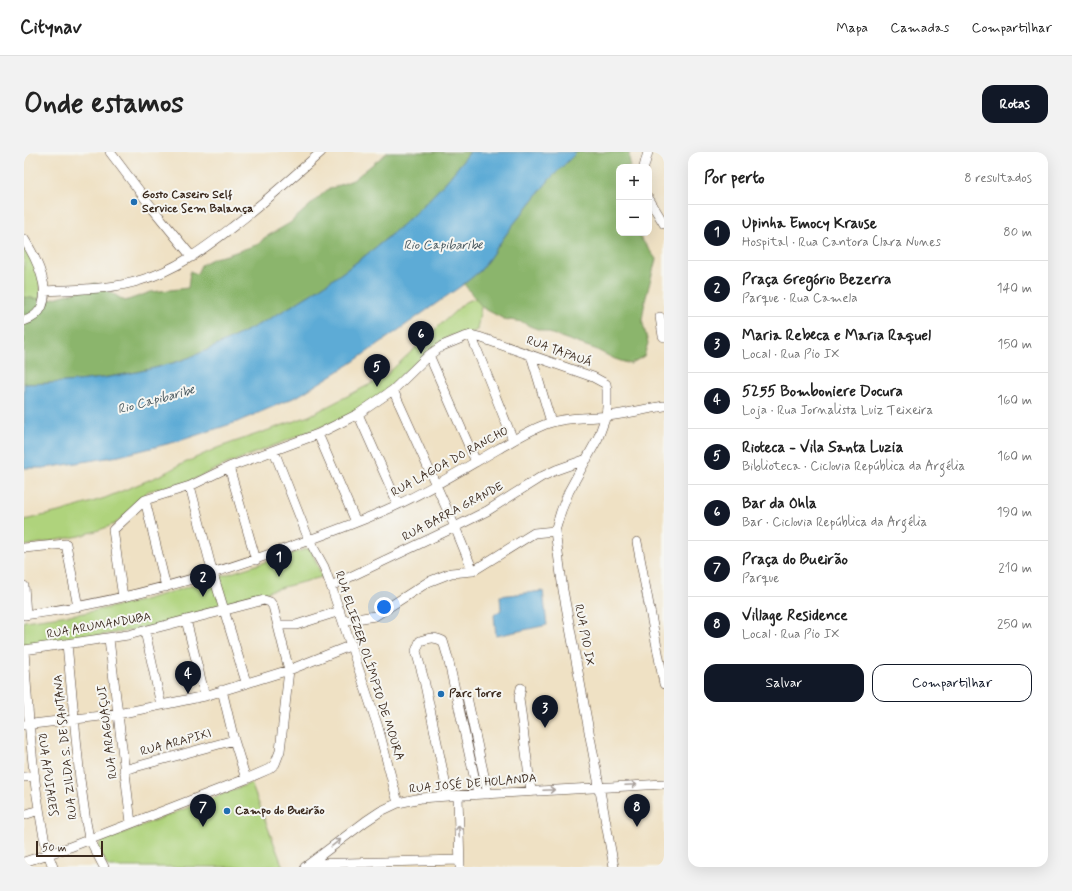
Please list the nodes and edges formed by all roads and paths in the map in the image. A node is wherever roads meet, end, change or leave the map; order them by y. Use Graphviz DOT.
graph roads {
  1 [pos="110,152"];
  2 [pos="321,152"];
  3 [pos="648,152"];
  4 [pos="645,164"];
  5 [pos="650,200"];
  6 [pos="664,224"];
  7 [pos="24,239"];
  8 [pos="192,257"];
  9 [pos="44,291"];
  10 [pos="660,318"];
  11 [pos="24,321"];
  12 [pos="471,335"];
  13 [pos="664,337"];
  14 [pos="429,355"];
  15 [pos="531,355"];
  16 [pos="393,390"];
  17 [pos="664,406"];
  18 [pos="358,414"];
  19 [pos="606,416"];
  20 [pos="551,422"];
  21 [pos="318,434"];
  22 [pos="514,440"];
  23 [pos="274,450"];
  24 [pos="587,460"];
  25 [pos="476,462"];
  26 [pos="229,467"];
  27 [pos="436,485"];
  28 [pos="190,486"];
  29 [pos="144,500"];
  30 [pos="398,504"];
  31 [pos="356,522"];
  32 [pos="455,527"];
  33 [pos="555,531"];
  34 [pos="309,540"];
  35 [pos="637,542"];
  36 [pos="24,548"];
  37 [pos="256,560"];
  38 [pos="473,570"];
  39 [pos="213,574"];
  40 [pos="24,586"];
  41 [pos="331,586"];
  42 [pos="166,587"];
  43 [pos="123,597"];
  44 [pos="78,608"];
  45 [pos="224,610"];
  46 [pos="340,611"];
  47 [pos="25,615"];
  48 [pos="186,620"];
  49 [pos="343,621"];
  50 [pos="278,625"];
  51 [pos="145,631"];
  52 [pos="109,639"];
  53 [pos="66,644"];
  54 [pos="352,645"];
  55 [pos="24,650"];
  56 [pos="289,670"];
  57 [pos="246,682"];
  58 [pos="664,684"];
  59 [pos="521,688"];
  60 [pos="222,690"];
  61 [pos="205,696"];
  62 [pos="467,697"];
  63 [pos="161,705"];
  64 [pos="118,714"];
  65 [pos="74,720"];
  66 [pos="26,725"];
  67 [pos="234,740"];
  68 [pos="124,770"];
  69 [pos="34,776"];
  70 [pos="24,777"];
  71 [pos="246,779"];
  72 [pos="664,784"];
  73 [pos="599,787"];
  74 [pos="531,791"];
  75 [pos="478,794"];
  76 [pos="488,794"];
  77 [pos="448,796"];
  78 [pos="458,796"];
  79 [pos="398,803"];
  80 [pos="39,810"];
  81 [pos="24,815"];
  82 [pos="131,823"];
  83 [pos="89,838"];
  84 [pos="48,854"];
  85 [pos="24,862"];
  86 [pos="460,863"];
  87 [pos="307,866"];
  88 [pos="53,867"];
  89 [pos="104,867"];
  90 [pos="614,867"];
  1 -- 8 [label="street"];
  2 -- 8 [label="street"];
  3 -- 4 [label="street"];
  5 -- 6 [label="street"];
  7 -- 9 [label="street"];
  8 -- 9 [label="street"];
  9 -- 11 [label="street"];
  10 -- 13 [label="street"];
  12 -- 14 [label="street"];
  12 -- 15 [label="street, RUA TAPAUÁ"];
  12 -- 22 [label="street"];
  14 -- 16 [label="street"];
  14 -- 25 [label="street"];
  15 -- 19 [label="street, RUA TAPAUÁ"];
  15 -- 20 [label="street"];
  16 -- 18 [label="street"];
  16 -- 27 [label="street"];
  17 -- 19 [label="street, RUA LAGOA DO RANCHO"];
  18 -- 21 [label="street"];
  18 -- 30 [label="street"];
  19 -- 20 [label="street, RUA LAGOA DO RANCHO"];
  19 -- 24 [label="street, RUA PIO IX"];
  20 -- 22 [label="street, RUA LAGOA DO RANCHO"];
  21 -- 23 [label="street"];
  21 -- 31 [label="street"];
  22 -- 25 [label="street, RUA LAGOA DO RANCHO"];
  23 -- 26 [label="street"];
  23 -- 34 [label="street, RUA ELIEZER OLÍMPIO DE MOURA"];
  24 -- 32 [label="street, RUA BARRA GRANDE"];
  24 -- 33 [label="street, RUA PIO IX"];
  25 -- 27 [label="street, RUA LAGOA DO RANCHO"];
  26 -- 28 [label="street"];
  26 -- 37 [label="street"];
  27 -- 30 [label="street, RUA LAGOA DO RANCHO"];
  27 -- 32 [label="street"];
  28 -- 29 [label="street"];
  28 -- 39 [label="street"];
  29 -- 42 [label="street"];
  29 -- 43 [label="street"];
  30 -- 31 [label="street, RUA LAGOA DO RANCHO"];
  31 -- 34 [label="street, RUA LAGOA DO RANCHO"];
  32 -- 38 [label="street"];
  32 -- 41 [label="street, RUA BARRA GRANDE"];
  33 -- 38 [label="street"];
  33 -- 73 [label="street, RUA PIO IX"];
  34 -- 37 [label="street, RUA LAGOA DO RANCHO"];
  34 -- 41 [label="street, RUA ELIEZER OLÍMPIO DE MOURA"];
  35 -- 58 [label="street"];
  36 -- 44 [label="street"];
  37 -- 39 [label="street, RUA LAGOA DO RANCHO"];
  38 -- 49 [label="street"];
  39 -- 42 [label="street, RUA LAGOA DO RANCHO"];
  39 -- 45 [label="street"];
  40 -- 47 [label="street"];
  41 -- 46 [label="street, RUA ELIEZER OLÍMPIO DE MOURA"];
  42 -- 43 [label="street, RUA LAGOA DO RANCHO"];
  43 -- 44 [label="street, RUA LAGOA DO RANCHO"];
  44 -- 47 [label="street, RUA LAGOA DO RANCHO"];
  45 -- 48 [label="street, RUA ARUMANDUBA"];
  45 -- 50 [label="street, RUA ARUMANDUBA"];
  45 -- 57 [label="street"];
  46 -- 49 [label="street, RUA ELIEZER OLÍMPIO DE MOURA"];
  46 -- 50 [label="street"];
  48 -- 51 [label="street, RUA ARUMANDUBA"];
  48 -- 61 [label="street"];
  49 -- 54 [label="street, RUA ELIEZER OLÍMPIO DE MOURA"];
  50 -- 56 [label="street"];
  51 -- 52 [label="street, RUA ARUMANDUBA"];
  51 -- 63 [label="street"];
  52 -- 53 [label="street, RUA ARUMANDUBA"];
  52 -- 64 [label="street, RUA ARAGUAÇUI"];
  53 -- 55 [label="street, RUA ARUMANDUBA"];
  53 -- 65 [label="street, RUA ZILDA S. DE SANTANA"];
  54 -- 56 [label="street"];
  54 -- 79 [label="street, RUA ELIEZER OLÍMPIO DE MOURA"];
  55 -- 66 [label="street, RUA APUIARES"];
  56 -- 57 [label="street"];
  56 -- 71 [label="street"];
  57 -- 60 [label="street"];
  59 -- 74 [label="street"];
  60 -- 61 [label="street"];
  60 -- 67 [label="street"];
  61 -- 63 [label="street"];
  62 -- 76 [label="street"];
  63 -- 64 [label="street"];
  64 -- 65 [label="street"];
  64 -- 68 [label="street, RUA ARAGUAÇUI"];
  65 -- 66 [label="street"];
  65 -- 83 [label="street, RUA ZILDA S. DE SANTANA"];
  66 -- 69 [label="street, RUA APUIARES"];
  67 -- 68 [label="street, RUA ARAPIXI"];
  67 -- 71 [label="street"];
  68 -- 82 [label="street, RUA ARAGUAÇUI"];
  69 -- 70 [label="street"];
  69 -- 80 [label="street, RUA APUIARES"];
  71 -- 82 [label="street"];
  73 -- 72 [label="street, RUA JOSÉ DE HOLANDA, one-way"];
  74 -- 73 [label="street, RUA JOSÉ DE HOLANDA, one-way"];
  73 -- 90 [label="street, RUA PIO IX"];
  74 -- 76 [label="street, RUA JOSÉ DE HOLANDA"];
  75 -- 76 [label="street, RUA JOSÉ DE HOLANDA"];
  75 -- 77 [label="street"];
  75 -- 78 [label="street, RUA JOSÉ DE HOLANDA"];
  77 -- 78 [label="street, RUA JOSÉ DE HOLANDA"];
  77 -- 79 [label="street, RUA JOSÉ DE HOLANDA"];
  86 -- 78 [label="street, one-way"];
  87 -- 79 [label="street, RUA JOSÉ DE HOLANDA, one-way"];
  80 -- 81 [label="street"];
  80 -- 84 [label="street, RUA APUIARES"];
  82 -- 83 [label="street"];
  83 -- 84 [label="street"];
  83 -- 89 [label="street, RUA ZILDA S. DE SANTANA"];
  84 -- 85 [label="street"];
  84 -- 88 [label="street, RUA APUIARES"];
  86 -- 87 [label="street"];
}
